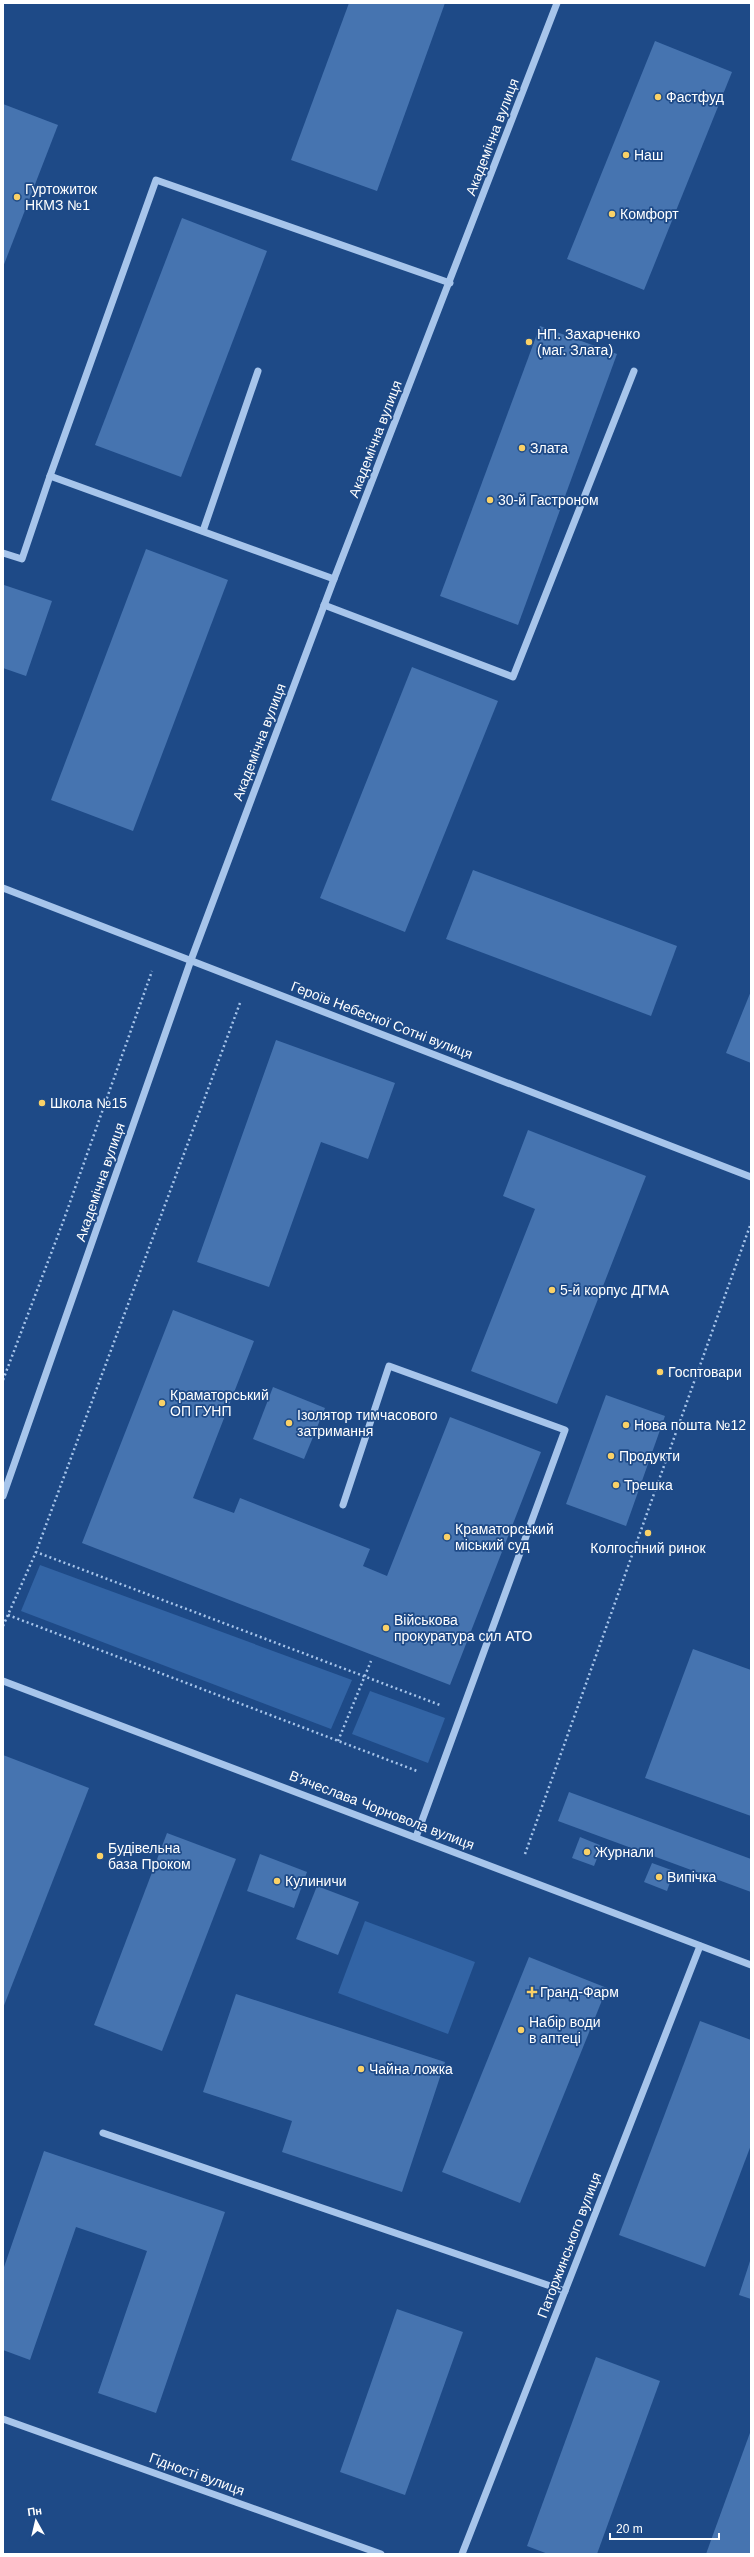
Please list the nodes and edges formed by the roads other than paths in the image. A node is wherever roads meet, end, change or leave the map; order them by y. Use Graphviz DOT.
graph roads {
  1 [pos="557,3"];
  2 [pos="450,283"];
  3 [pos="258,371"];
  4 [pos="634,371"];
  5 [pos="50,476"];
  6 [pos="202,532"];
  7 [pos="3,553"];
  8 [pos="334,579"];
  9 [pos="324,605"];
  10 [pos="3,888"];
  11 [pos="191,960"];
  12 [pos="751,1177"];
  13 [pos="3,1496"];
  14 [pos="342,1505"];
  15 [pos="3,1681"];
  16 [pos="416,1837"];
  17 [pos="700,1946"];
  18 [pos="751,1965"];
  19 [pos="103,2133"];
  20 [pos="565,2291"];
  21 [pos="3,2419"];
  22 [pos="381,2554"];
  23 [pos="462,2554"];
  1 -- 2 [label="street, Академічна вулиця"];
  2 -- 5 [label="street"];
  2 -- 8 [label="street, Академічна вулиця"];
  3 -- 6 [label="street"];
  4 -- 9 [label="street"];
  5 -- 6 [label="street"];
  5 -- 7 [label="street"];
  6 -- 8 [label="street"];
  8 -- 9 [label="street, Академічна вулиця"];
  9 -- 11 [label="street, Академічна вулиця"];
  10 -- 11 [label="street, Героїв Небесної Сотні вулиця"];
  11 -- 12 [label="street, Героїв Небесної Сотні вулиця"];
  11 -- 13 [label="street, Академічна вулиця"];
  14 -- 16 [label="street"];
  15 -- 16 [label="street, В'ячеслава Чорновола вулиця"];
  16 -- 17 [label="street, В'ячеслава Чорновола вулиця"];
  17 -- 18 [label="street, В'ячеслава Чорновола вулиця"];
  17 -- 20 [label="street, Паторжинського вулиця"];
  19 -- 20 [label="street"];
  20 -- 23 [label="street, Паторжинського вулиця"];
  21 -- 22 [label="street, Гідності вулиця"];
}
